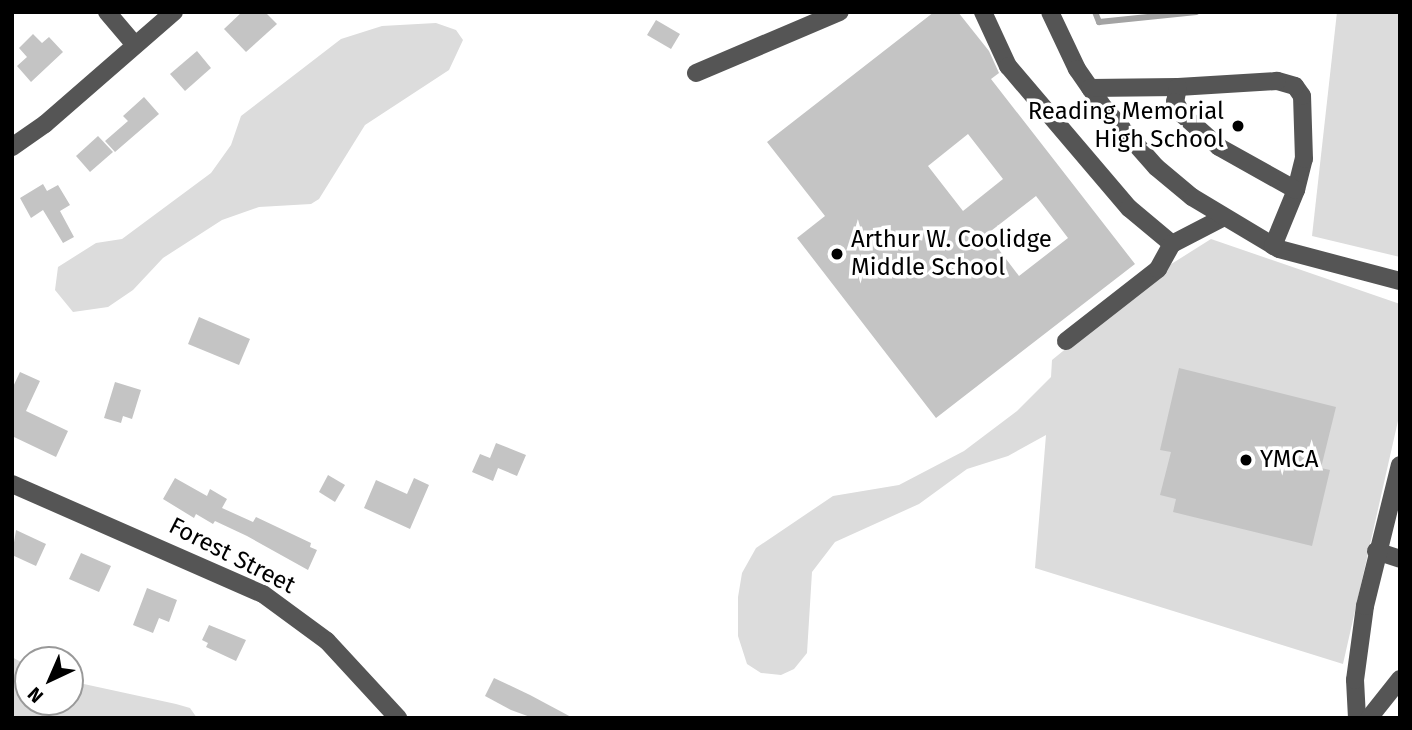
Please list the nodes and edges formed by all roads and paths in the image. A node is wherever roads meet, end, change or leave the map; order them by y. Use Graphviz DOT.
graph roads {
  1 [pos="107,12"];
  2 [pos="174,12"];
  3 [pos="840,12"];
  4 [pos="983,12"];
  5 [pos="1050,12"];
  6 [pos="135,45"];
  7 [pos="696,73"];
  8 [pos="1178,87"];
  9 [pos="1090,88"];
  10 [pos="12,147"];
  11 [pos="1296,190"];
  12 [pos="1222,218"];
  13 [pos="1172,244"];
  14 [pos="1273,246"];
  15 [pos="1400,281"];
  16 [pos="1066,341"];
  17 [pos="1400,465"];
  18 [pos="12,484"];
  19 [pos="1376,551"];
  20 [pos="1400,559"];
  21 [pos="1400,679"];
  22 [pos="398,718"];
  23 [pos="1357,718"];
  24 [pos="1369,718"];
  1 -- 6 [label="street"];
  2 -- 6 [label="street"];
  3 -- 7 [label="street"];
  4 -- 13 [label="street"];
  5 -- 9 [label="street"];
  6 -- 10 [label="street"];
  8 -- 9 [label="street"];
  8 -- 11 [label="street"];
  8 -- 11 [label="street"];
  9 -- 12 [label="street"];
  11 -- 14 [label="street"];
  12 -- 13 [label="street"];
  12 -- 14 [label="street"];
  13 -- 16 [label="street"];
  14 -- 15 [label="street"];
  17 -- 19 [label="street"];
  18 -- 22 [label="street, Forest Street"];
  19 -- 20 [label="street"];
  19 -- 23 [label="street"];
  21 -- 24 [label="street"];
}
